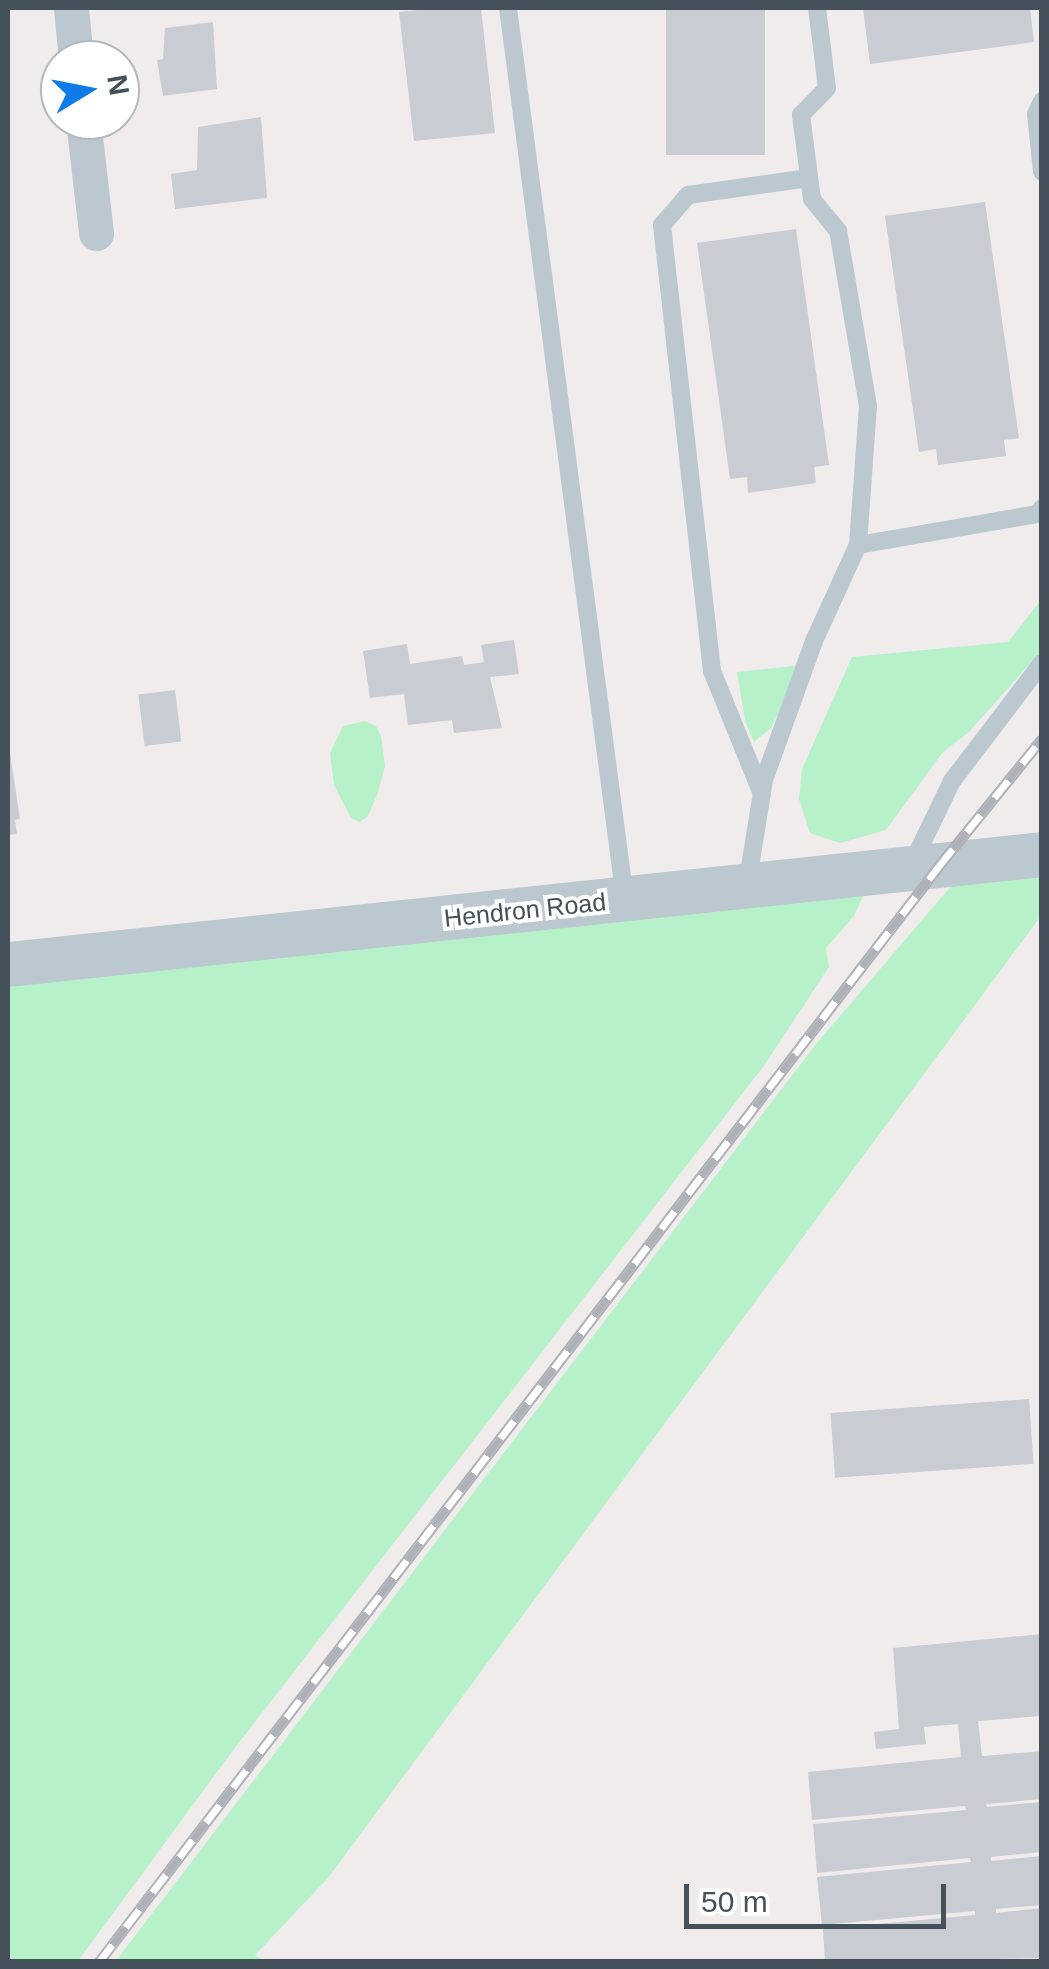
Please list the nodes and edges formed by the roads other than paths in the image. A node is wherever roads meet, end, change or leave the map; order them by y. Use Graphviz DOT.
graph roads {
  1 [pos="71,8"];
  2 [pos="508,8"];
  3 [pos="817,8"];
  4 [pos="74,40"];
  5 [pos="1042,101"];
  6 [pos="85,140"];
  7 [pos="1042,172"];
  8 [pos="809,178"];
  9 [pos="96,234"];
  10 [pos="1042,508"];
  11 [pos="858,545"];
  12 [pos="1042,663"];
  13 [pos="762,794"];
  14 [pos="1042,854"];
  15 [pos="910,869"];
  16 [pos="747,886"];
  17 [pos="626,899"];
  18 [pos="8,964"];
  1 -- 4 [label="street"];
  2 -- 17 [label="lane"];
  3 -- 8 [label="lane"];
  5 -- 7 [label="lane"];
  6 -- 9 [label="street"];
  8 -- 11 [label="lane"];
  8 -- 13 [label="lane"];
  10 -- 11 [label="lane"];
  11 -- 13 [label="lane"];
  12 -- 15 [label="lane"];
  13 -- 16 [label="lane"];
  14 -- 15 [label="street, Hendron Road"];
  15 -- 16 [label="street, Hendron Road"];
  16 -- 17 [label="street, Hendron Road"];
  17 -- 18 [label="street, Hendron Road"];
}
